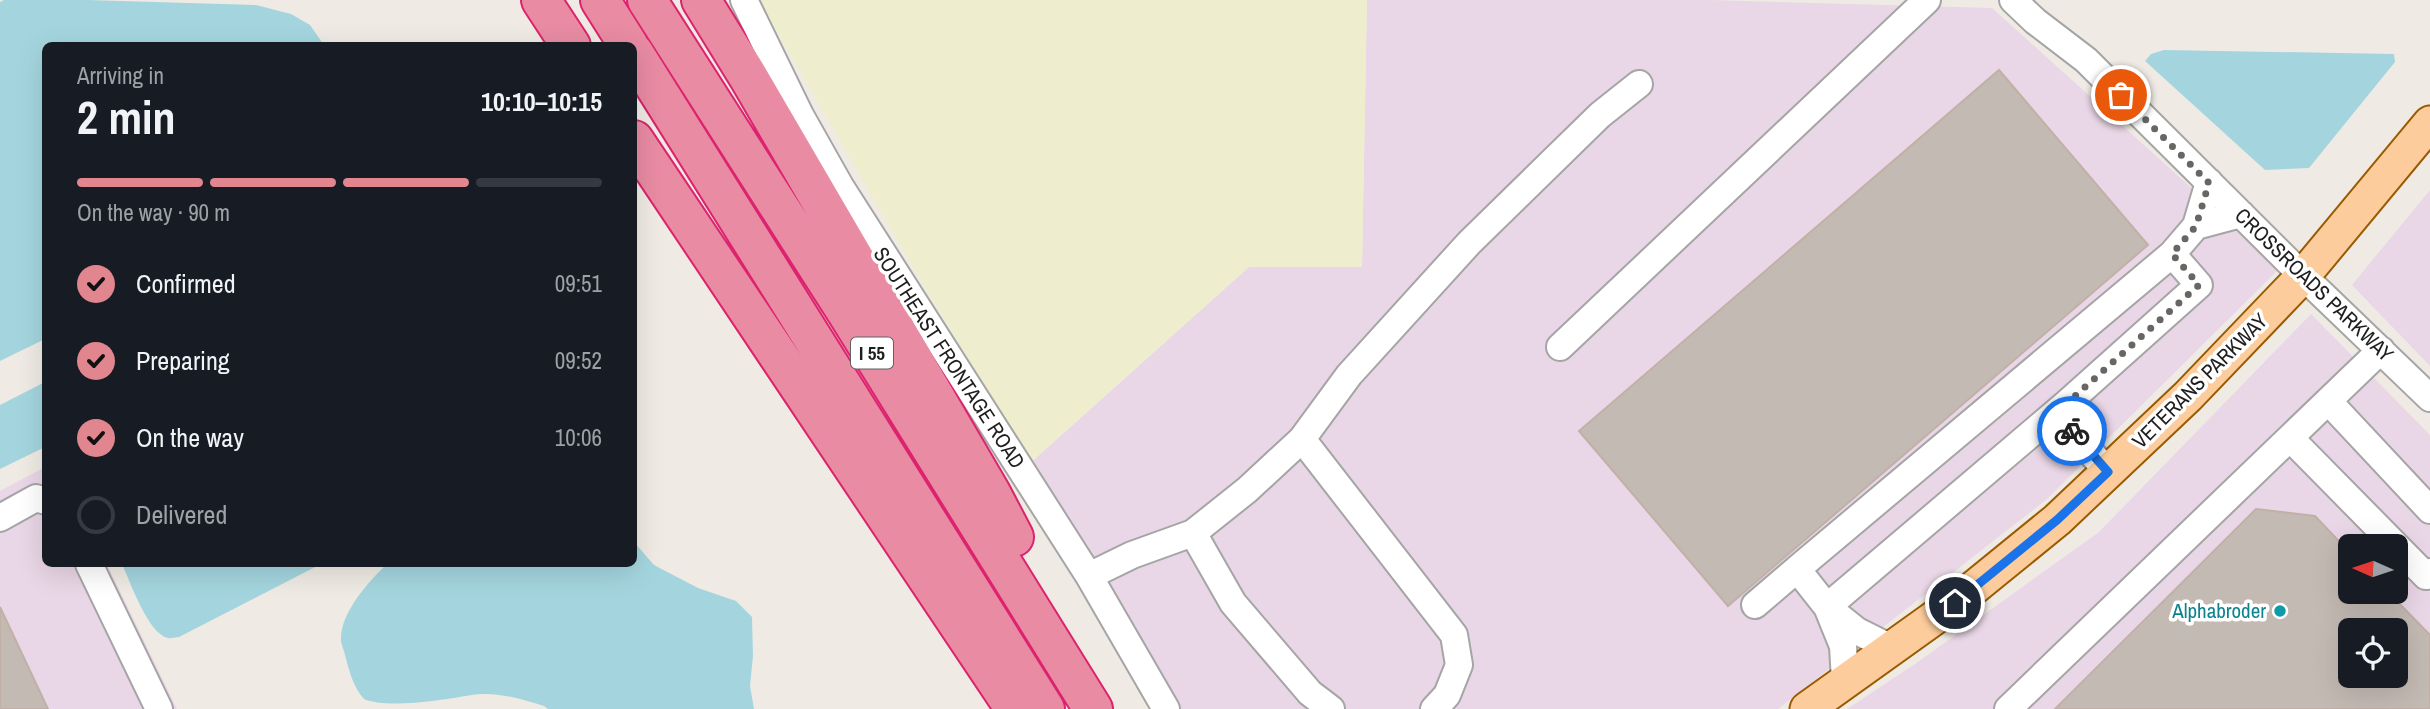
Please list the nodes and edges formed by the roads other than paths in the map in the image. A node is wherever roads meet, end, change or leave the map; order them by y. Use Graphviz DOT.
graph roads {
  1 [pos="541,0"];
  2 [pos="600,0"];
  3 [pos="647,0"];
  4 [pos="701,0"];
  5 [pos="744,0"];
  6 [pos="1927,0"];
  7 [pos="2013,0"];
  8 [pos="568,42"];
  9 [pos="626,42"];
  10 [pos="637,58"];
  11 [pos="1639,84"];
  12 [pos="2430,123"];
  13 [pos="637,144"];
  14 [pos="2209,183"];
  15 [pos="2241,214"];
  16 [pos="2196,226"];
  17 [pos="2172,254"];
  18 [pos="2302,276"];
  19 [pos="1560,347"];
  20 [pos="2381,350"];
  21 [pos="2430,398"];
  22 [pos="2328,401"];
  23 [pos="2056,413"];
  24 [pos="2290,438"];
  25 [pos="1301,439"];
  26 [pos="2108,472"];
  27 [pos="42,500"];
  28 [pos="2430,510"];
  29 [pos="0,518"];
  30 [pos="1193,533"];
  31 [pos="90,567"];
  32 [pos="1797,569"];
  33 [pos="2430,572"];
  34 [pos="1089,576"];
  35 [pos="1755,605"];
  36 [pos="1827,607"];
  37 [pos="1891,648"];
  38 [pos="1845,681"];
  39 [pos="1809,708"];
  40 [pos="159,709"];
  41 [pos="1015,709"];
  42 [pos="1045,709"];
  43 [pos="1093,709"];
  44 [pos="1105,709"];
  45 [pos="1166,709"];
  46 [pos="1331,709"];
  47 [pos="1434,709"];
  48 [pos="2008,709"];
  1 -- 8 [label="highway"];
  2 -- 9 [label="highway"];
  3 -- 43 [label="highway, I 55"];
  4 -- 44 [label="highway"];
  5 -- 34 [label="street, SOUTHEAST FRONTAGE ROAD"];
  6 -- 19 [label="street"];
  7 -- 14 [label="street, CROSSROADS PARKWAY"];
  10 -- 42 [label="highway, I 55"];
  11 -- 25 [label="street"];
  12 -- 18 [label="main road, VETERANS PARKWAY"];
  13 -- 41 [label="highway"];
  14 -- 15 [label="street, CROSSROADS PARKWAY"];
  14 -- 16 [label="street"];
  15 -- 16 [label="street"];
  15 -- 18 [label="street, CROSSROADS PARKWAY"];
  16 -- 17 [label="street"];
  17 -- 23 [label="street"];
  17 -- 32 [label="street"];
  18 -- 20 [label="street, CROSSROADS PARKWAY"];
  18 -- 26 [label="main road, VETERANS PARKWAY"];
  20 -- 21 [label="street, CROSSROADS PARKWAY"];
  20 -- 22 [label="street"];
  22 -- 24 [label="street"];
  22 -- 28 [label="street"];
  23 -- 26 [label="street"];
  23 -- 36 [label="street"];
  24 -- 33 [label="street"];
  24 -- 48 [label="street"];
  25 -- 30 [label="street"];
  25 -- 47 [label="street"];
  26 -- 37 [label="main road, VETERANS PARKWAY"];
  27 -- 29 [label="street"];
  30 -- 34 [label="street"];
  30 -- 46 [label="street"];
  31 -- 40 [label="street"];
  32 -- 35 [label="street"];
  32 -- 36 [label="street"];
  34 -- 45 [label="street, SOUTHEAST FRONTAGE ROAD"];
  36 -- 37 [label="street"];
  36 -- 38 [label="street"];
  37 -- 38 [label="main road, VETERANS PARKWAY"];
  38 -- 39 [label="main road, VETERANS PARKWAY"];
}
